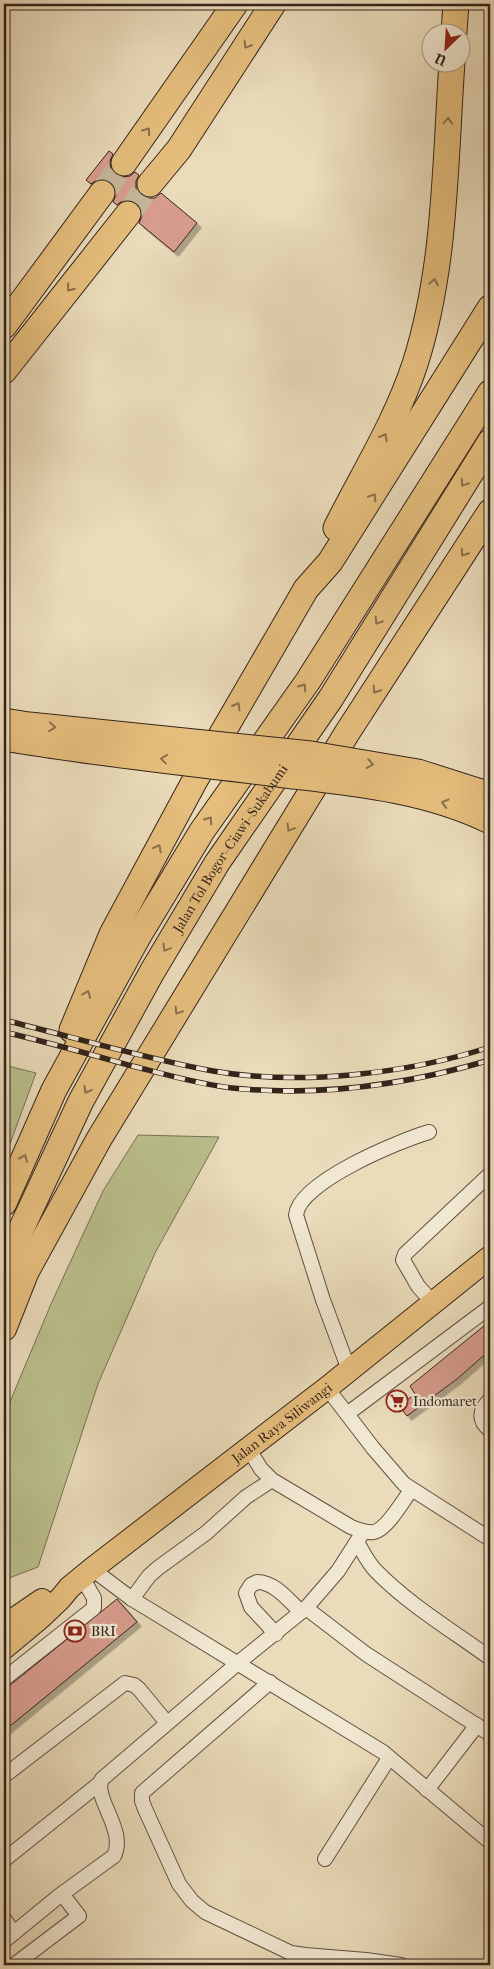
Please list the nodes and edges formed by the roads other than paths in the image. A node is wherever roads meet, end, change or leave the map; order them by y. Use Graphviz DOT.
graph roads {
  1 [pos="235,4"];
  2 [pos="273,4"];
  3 [pos="456,4"];
  4 [pos="455,22"];
  5 [pos="451,72"];
  6 [pos="124,163"];
  7 [pos="150,184"];
  8 [pos="102,193"];
  9 [pos="128,214"];
  10 [pos="490,308"];
  11 [pos="4,326"];
  12 [pos="4,371"];
  13 [pos="490,393"];
  14 [pos="490,442"];
  15 [pos="490,512"];
  16 [pos="306,589"];
  17 [pos="4,721"];
  18 [pos="4,738"];
  19 [pos="490,795"];
  20 [pos="490,821"];
  21 [pos="54,1090"];
  22 [pos="429,1132"];
  23 [pos="490,1174"];
  24 [pos="4,1202"];
  25 [pos="490,1257"];
  26 [pos="4,1274"];
  27 [pos="433,1304"];
  28 [pos="490,1307"];
  29 [pos="4,1328"];
  30 [pos="349,1370"];
  31 [pos="327,1388"];
  32 [pos="490,1400"];
  33 [pos="347,1414"];
  34 [pos="490,1430"];
  35 [pos="248,1448"];
  36 [pos="272,1480"];
  37 [pos="411,1490"];
  38 [pos="360,1537"];
  39 [pos="490,1539"];
  40 [pos="81,1578"];
  41 [pos="132,1599"];
  42 [pos="304,1610"];
  43 [pos="4,1626"];
  44 [pos="276,1634"];
  45 [pos="4,1648"];
  46 [pos="490,1658"];
  47 [pos="238,1663"];
  48 [pos="4,1679"];
  49 [pos="270,1682"];
  50 [pos="167,1723"];
  51 [pos="477,1725"];
  52 [pos="490,1734"];
  53 [pos="389,1758"];
  54 [pos="4,1776"];
  55 [pos="100,1783"];
  56 [pos="427,1790"];
  57 [pos="490,1842"];
  58 [pos="325,1859"];
  59 [pos="4,1860"];
  60 [pos="62,1894"];
  61 [pos="4,1919"];
  62 [pos="9,1937"];
  63 [pos="14,1965"];
  64 [pos="401,1965"];
  6 -- 1 [label="highway, one-way"];
  2 -- 7 [label="highway, one-way"];
  3 -- 4 [label="highway"];
  16 -- 5 [label="highway, one-way"];
  8 -- 11 [label="highway"];
  9 -- 12 [label="highway, one-way"];
  16 -- 10 [label="highway, one-way"];
  21 -- 13 [label="highway, one-way"];
  14 -- 26 [label="highway, Jalan Tol Bogor–Ciawi–Sukabumi, one-way"];
  15 -- 29 [label="highway, one-way"];
  21 -- 16 [label="highway, one-way"];
  17 -- 19 [label="highway, one-way, bridge"];
  20 -- 18 [label="highway, one-way, bridge"];
  24 -- 21 [label="highway, one-way"];
  22 -- 30 [label="street"];
  23 -- 27 [label="street"];
  25 -- 27 [label="highway, Jalan Raya Siliwangi"];
  27 -- 30 [label="highway, Jalan Raya Siliwangi"];
  28 -- 33 [label="street"];
  30 -- 31 [label="highway, Jalan Raya Siliwangi"];
  31 -- 33 [label="street"];
  31 -- 35 [label="highway, Jalan Raya Siliwangi"];
  32 -- 34 [label="street"];
  33 -- 37 [label="street"];
  35 -- 36 [label="street"];
  35 -- 40 [label="highway, Jalan Raya Siliwangi"];
  36 -- 38 [label="street"];
  36 -- 41 [label="street"];
  37 -- 38 [label="street"];
  37 -- 39 [label="street"];
  38 -- 42 [label="street"];
  38 -- 46 [label="street"];
  40 -- 41 [label="street"];
  40 -- 43 [label="highway, Jalan Raya Siliwangi"];
  40 -- 45 [label="highway, Jalan Raya Siliwangi"];
  40 -- 48 [label="street"];
  41 -- 47 [label="street"];
  42 -- 44 [label="street"];
  42 -- 44 [label="street"];
  42 -- 51 [label="street"];
  44 -- 47 [label="street"];
  47 -- 49 [label="street"];
  47 -- 50 [label="street"];
  49 -- 53 [label="street"];
  49 -- 64 [label="street"];
  50 -- 54 [label="street"];
  50 -- 55 [label="street"];
  51 -- 52 [label="street"];
  51 -- 56 [label="street"];
  53 -- 56 [label="street"];
  53 -- 58 [label="street"];
  55 -- 59 [label="street"];
  55 -- 60 [label="street"];
  56 -- 57 [label="street"];
  60 -- 62 [label="street"];
  60 -- 63 [label="street"];
  61 -- 62 [label="street"];
}
